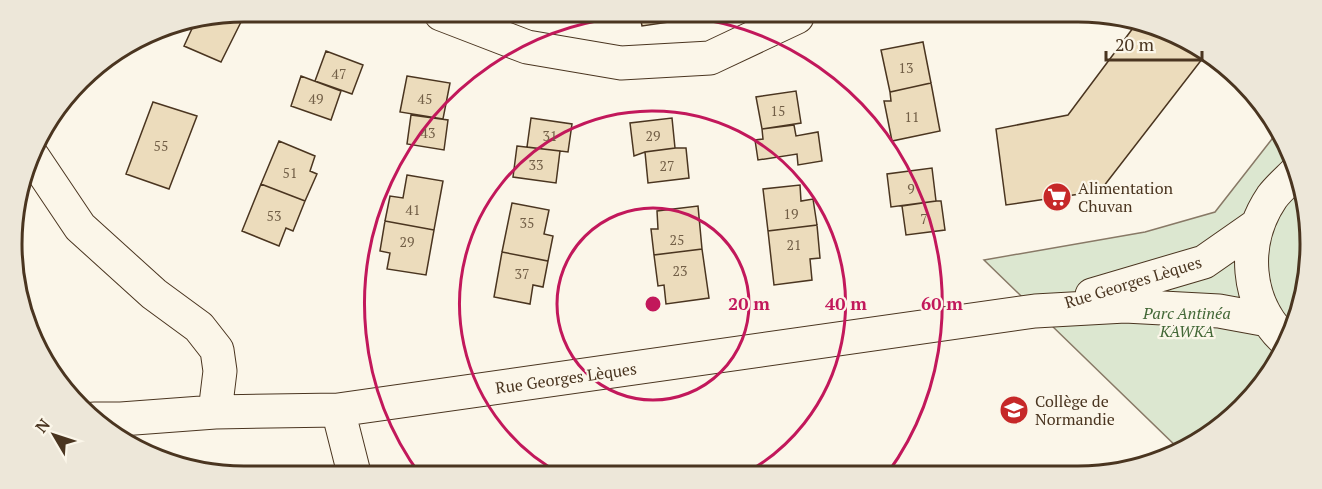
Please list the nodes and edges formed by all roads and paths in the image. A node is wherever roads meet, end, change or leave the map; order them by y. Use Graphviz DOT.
graph roads {
  1 [pos="462,22"];
  2 [pos="786,22"];
  3 [pos="38,164"];
  4 [pos="1290,178"];
  5 [pos="1257,225"];
  6 [pos="1035,311"];
  7 [pos="1277,331"];
  8 [pos="338,410"];
  9 [pos="215,412"];
  10 [pos="107,419"];
  11 [pos="352,466"];
  1 -- 2 [label="main road"];
  3 -- 9 [label="main road"];
  4 -- 5 [label="main road"];
  5 -- 6 [label="main road, Rue Georges Lèques"];
  5 -- 7 [label="main road"];
  6 -- 7 [label="main road, Rue Georges Lèques"];
  6 -- 8 [label="main road, Rue Georges Lèques"];
  8 -- 9 [label="main road, Rue Georges Lèques"];
  8 -- 11 [label="main road"];
  9 -- 10 [label="main road, Rue Georges Lèques"];
}
